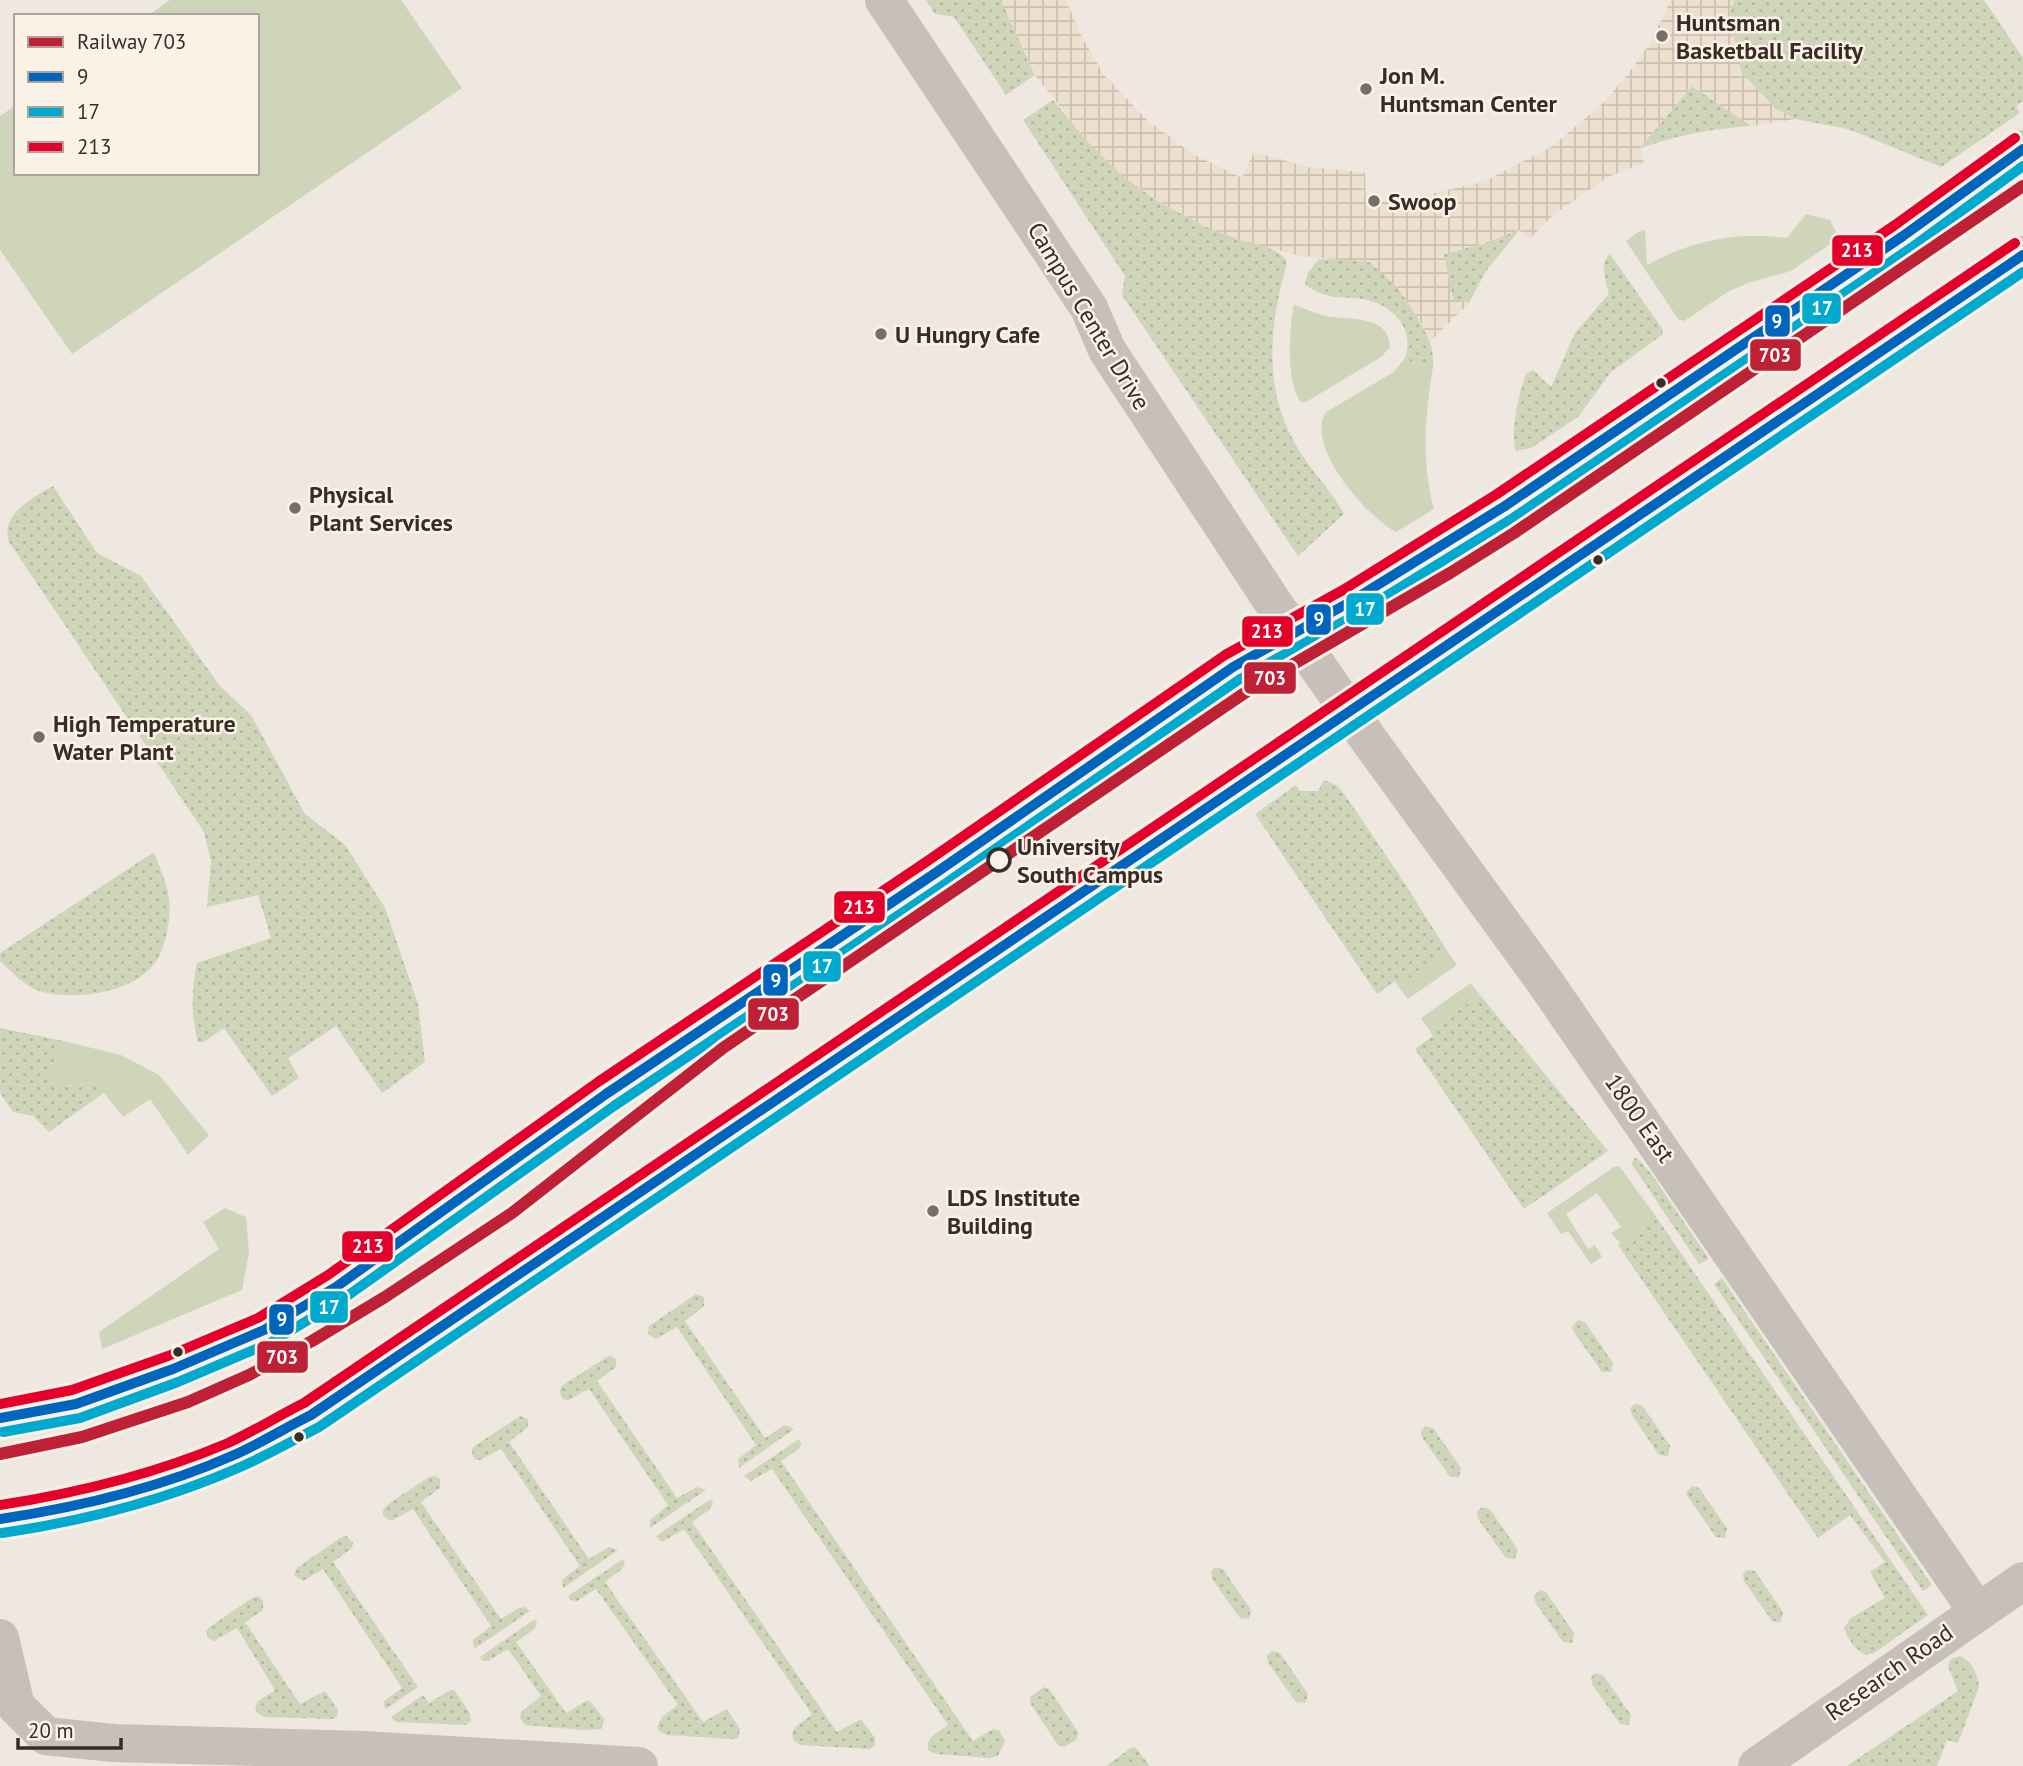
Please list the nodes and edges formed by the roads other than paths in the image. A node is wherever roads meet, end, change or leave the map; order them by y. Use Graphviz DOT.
graph roads {
  1 [pos="884,0"];
  2 [pos="2023,149"];
  3 [pos="2023,254"];
  4 [pos="1294,632"];
  5 [pos="1348,710"];
  6 [pos="0,1418"];
  7 [pos="0,1519"];
  8 [pos="2023,1581"];
  9 [pos="1977,1611"];
  10 [pos="0,1638"];
  11 [pos="639,1766"];
  12 [pos="1757,1766"];
  1 -- 4 [label="street, Campus Center Drive"];
  2 -- 4 [label="street"];
  3 -- 5 [label="street"];
  4 -- 5 [label="street, 1800 East"];
  4 -- 6 [label="street"];
  5 -- 7 [label="street"];
  5 -- 9 [label="street, 1800 East"];
  8 -- 9 [label="street, Research Road"];
  9 -- 12 [label="street, Research Road"];
  10 -- 11 [label="street"];
}
